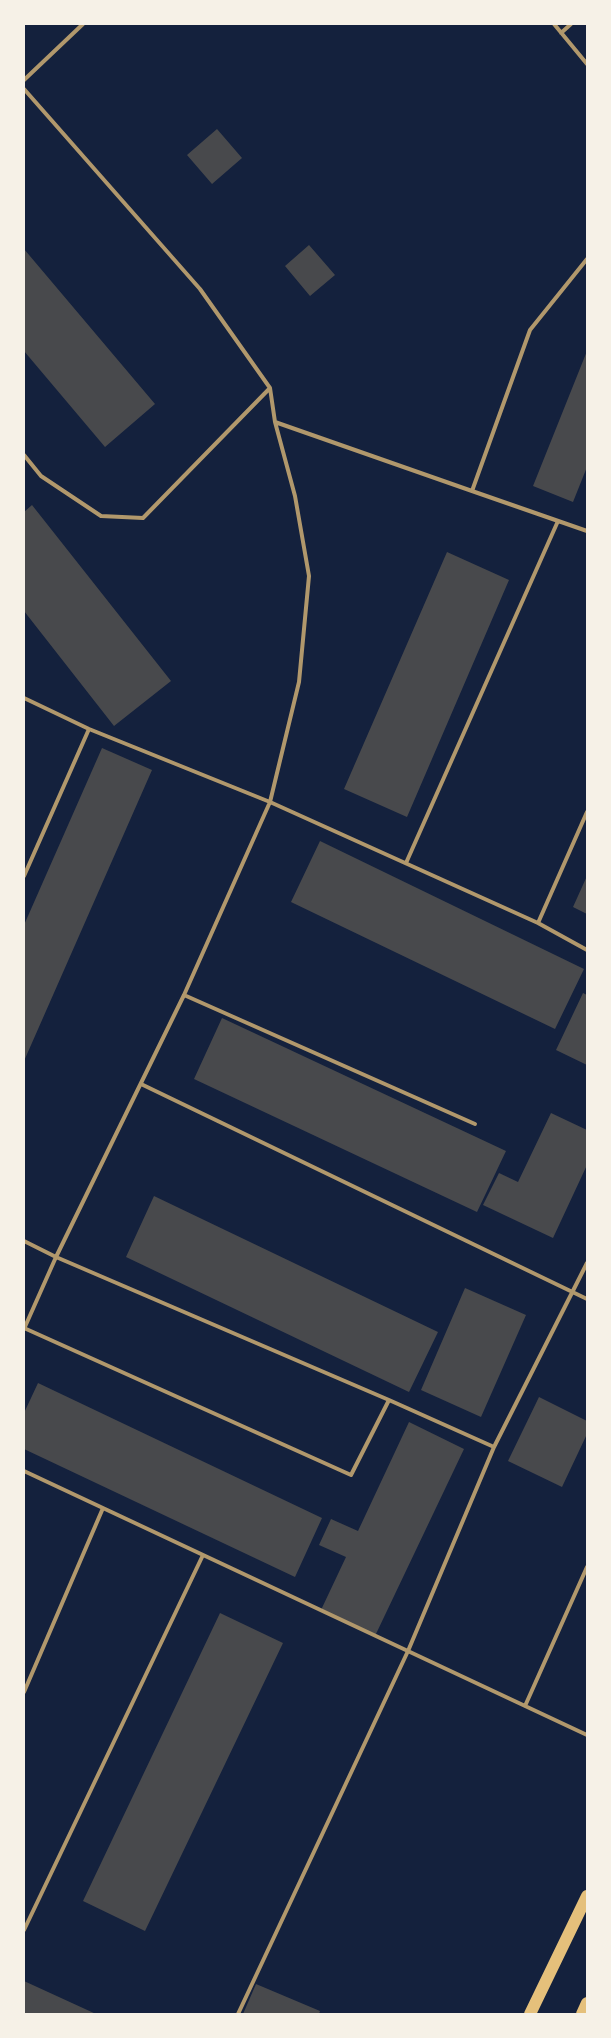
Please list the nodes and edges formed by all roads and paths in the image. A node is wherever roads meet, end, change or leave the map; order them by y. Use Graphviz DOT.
graph roads {
  1 [pos="83,24"];
  2 [pos="554,24"];
  3 [pos="571,24"];
  4 [pos="561,33"];
  5 [pos="587,64"];
  6 [pos="24,80"];
  7 [pos="24,89"];
  8 [pos="587,258"];
  9 [pos="270,388"];
  10 [pos="275,422"];
  11 [pos="24,455"];
  12 [pos="472,491"];
  13 [pos="558,521"];
  14 [pos="587,530"];
  15 [pos="24,698"];
  16 [pos="89,729"];
  17 [pos="270,802"];
  18 [pos="587,812"];
  19 [pos="406,863"];
  20 [pos="24,876"];
  21 [pos="538,923"];
  22 [pos="587,950"];
  23 [pos="184,995"];
  24 [pos="141,1084"];
  25 [pos="475,1124"];
  26 [pos="24,1241"];
  27 [pos="56,1257"];
  28 [pos="587,1263"];
  29 [pos="573,1292"];
  30 [pos="587,1300"];
  31 [pos="24,1329"];
  32 [pos="389,1400"];
  33 [pos="494,1447"];
  34 [pos="24,1471"];
  35 [pos="103,1508"];
  36 [pos="203,1555"];
  37 [pos="587,1567"];
  38 [pos="408,1651"];
  39 [pos="24,1692"];
  40 [pos="525,1706"];
  41 [pos="587,1735"];
  42 [pos="587,1896"];
  43 [pos="24,1930"];
  44 [pos="587,2003"];
  45 [pos="238,2014"];
  46 [pos="530,2014"];
  47 [pos="582,2014"];
  1 -- 6 [label="lane"];
  2 -- 4 [label="lane"];
  3 -- 4 [label="lane"];
  4 -- 5 [label="lane"];
  7 -- 9 [label="lane"];
  8 -- 12 [label="lane"];
  9 -- 10 [label="lane"];
  9 -- 11 [label="lane"];
  10 -- 12 [label="lane"];
  10 -- 17 [label="lane"];
  12 -- 13 [label="lane"];
  13 -- 14 [label="lane"];
  13 -- 19 [label="lane"];
  15 -- 16 [label="lane"];
  16 -- 17 [label="lane"];
  16 -- 20 [label="lane"];
  17 -- 19 [label="lane"];
  17 -- 23 [label="lane"];
  18 -- 21 [label="lane"];
  19 -- 21 [label="lane"];
  21 -- 22 [label="lane"];
  23 -- 24 [label="lane"];
  23 -- 25 [label="lane"];
  24 -- 27 [label="lane"];
  24 -- 29 [label="lane"];
  26 -- 27 [label="lane"];
  27 -- 31 [label="lane"];
  27 -- 32 [label="lane"];
  28 -- 29 [label="lane"];
  29 -- 30 [label="lane"];
  29 -- 33 [label="lane"];
  31 -- 32 [label="lane"];
  32 -- 33 [label="lane"];
  33 -- 38 [label="lane"];
  34 -- 35 [label="lane"];
  35 -- 36 [label="lane"];
  35 -- 39 [label="lane"];
  36 -- 38 [label="lane"];
  36 -- 43 [label="lane"];
  37 -- 40 [label="lane"];
  38 -- 40 [label="lane"];
  38 -- 45 [label="lane"];
  40 -- 41 [label="lane"];
  42 -- 46 [label="main road"];
  44 -- 47 [label="main road"];
}
